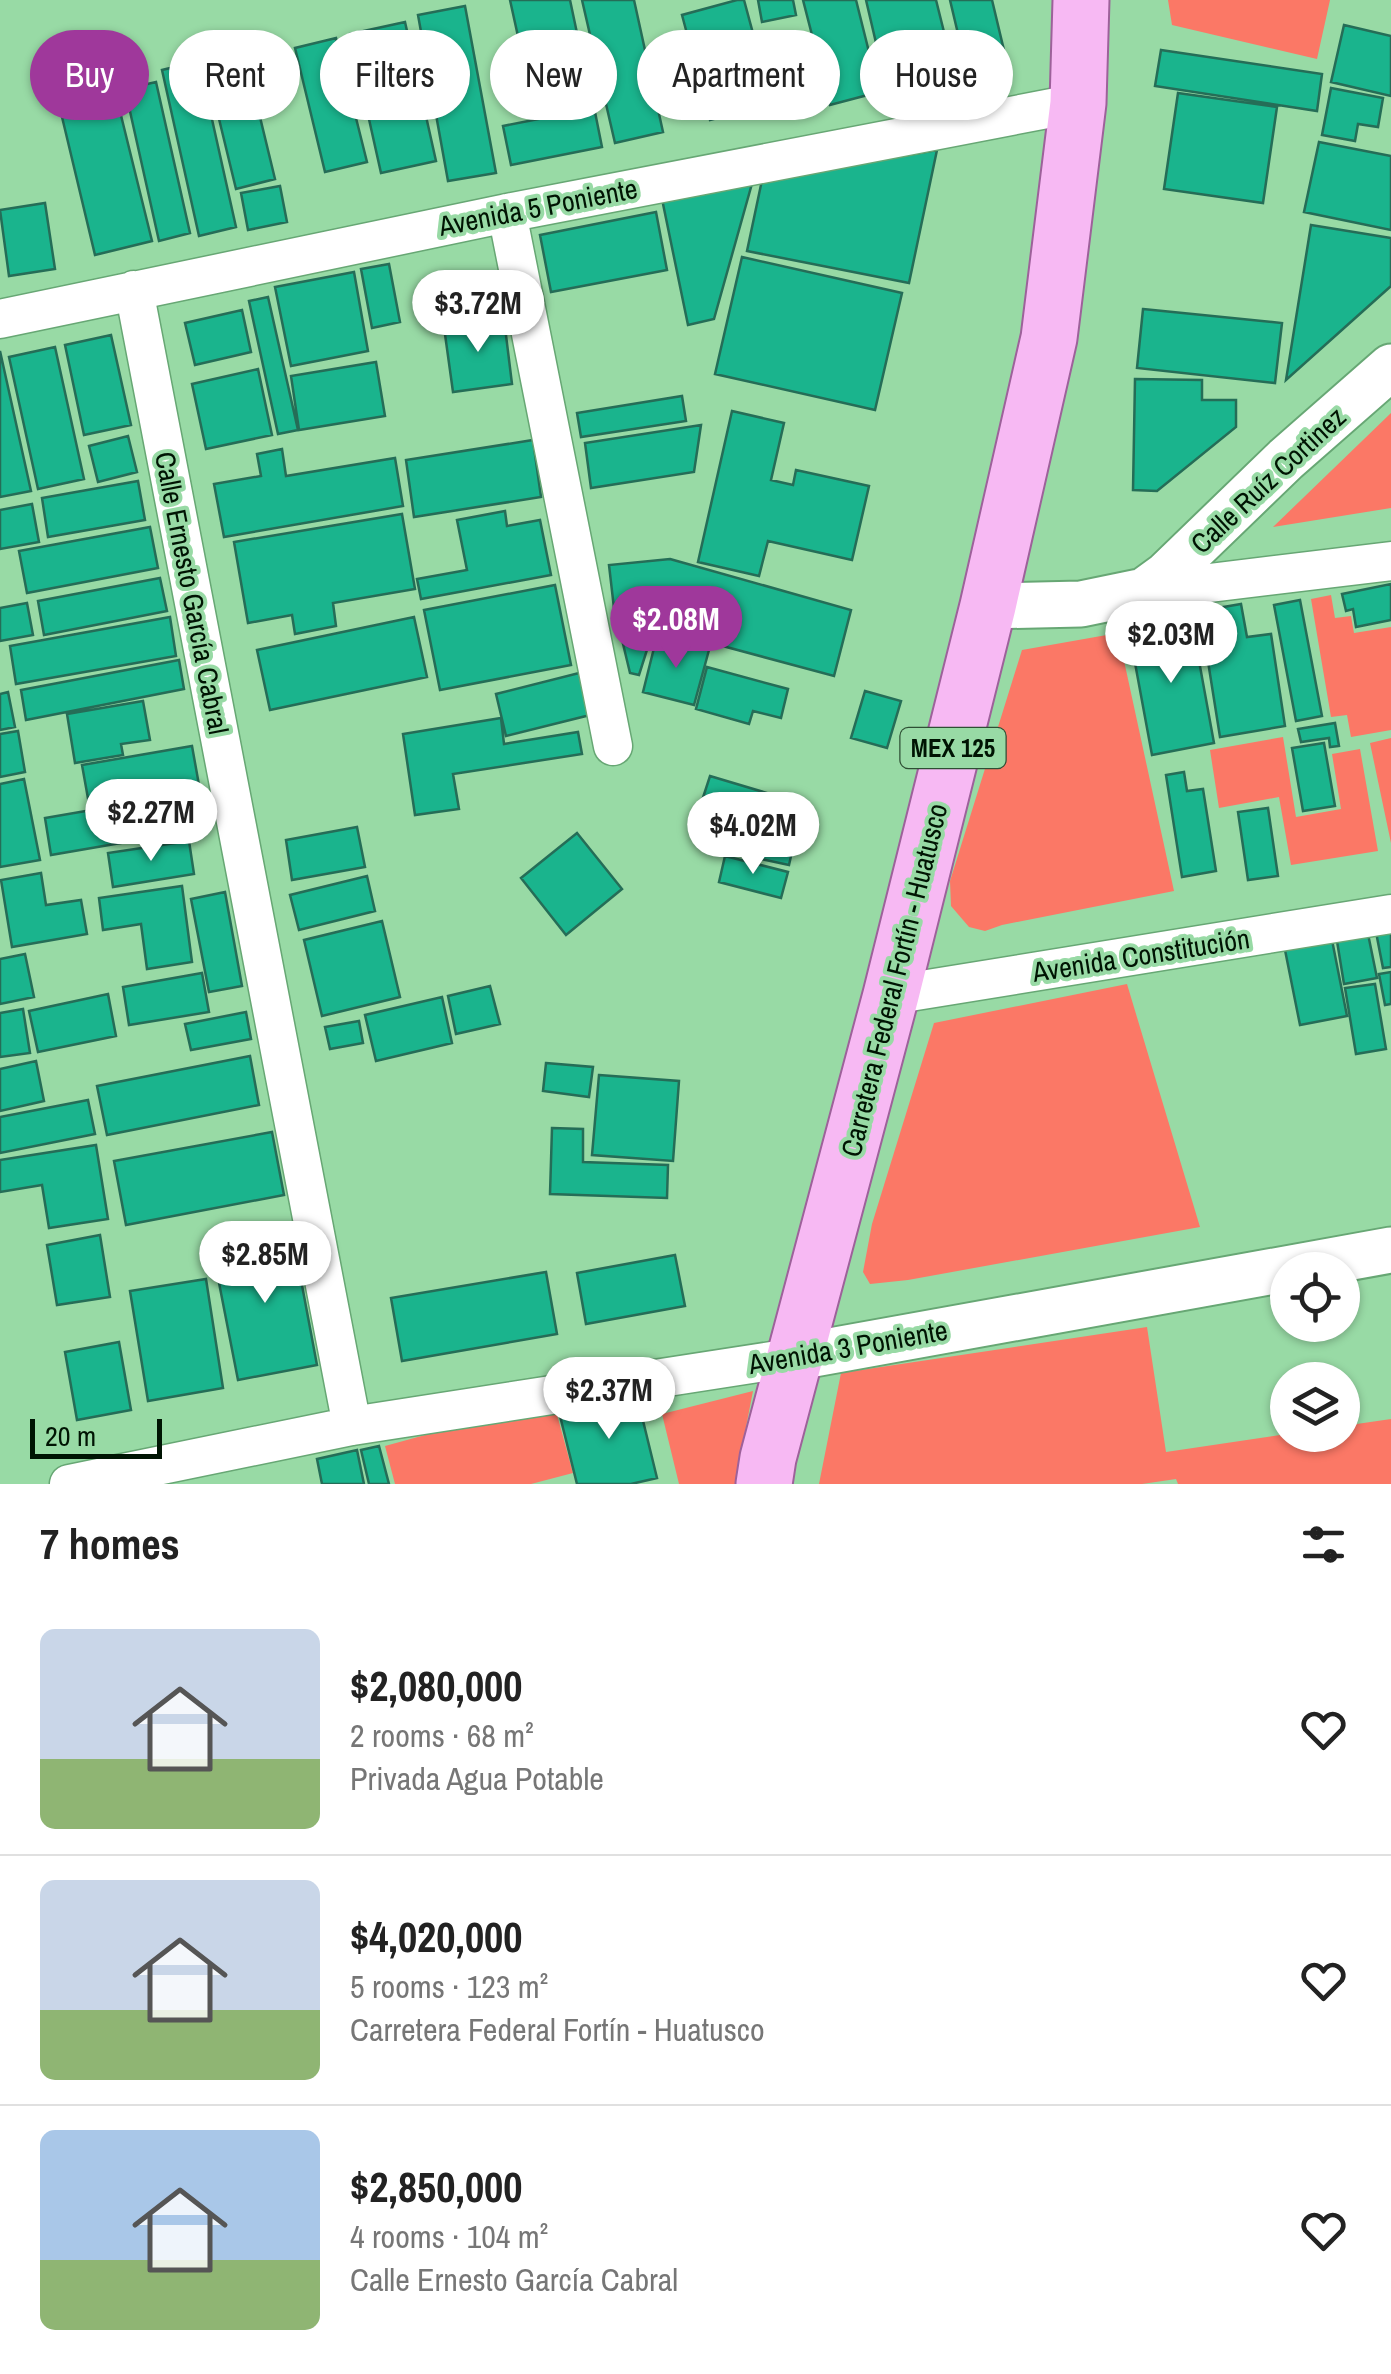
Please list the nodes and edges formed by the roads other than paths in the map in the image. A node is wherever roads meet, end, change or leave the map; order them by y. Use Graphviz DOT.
graph roads {
  1 [pos="1081,0"];
  2 [pos="1078,103"];
  3 [pos="507,213"];
  4 [pos="134,290"];
  5 [pos="0,319"];
  6 [pos="1391,367"];
  7 [pos="1391,561"];
  8 [pos="1144,590"];
  9 [pos="988,606"];
  10 [pos="613,746"];
  11 [pos="1391,914"];
  12 [pos="891,995"];
  13 [pos="1391,1250"];
  14 [pos="796,1357"];
  15 [pos="352,1426"];
  16 [pos="69,1484"];
  17 [pos="764,1484"];
  1 -- 2 [label="main road, Carretera Federal Fortín - Huatusco / MEX 125"];
  2 -- 3 [label="street, Avenida 5 Poniente"];
  2 -- 9 [label="main road, Carretera Federal Fortín - Huatusco / MEX 125"];
  3 -- 4 [label="street, Avenida 5 Poniente"];
  3 -- 10 [label="street"];
  4 -- 5 [label="street, Avenida 5 Poniente"];
  4 -- 15 [label="street, Calle Ernesto García Cabral"];
  6 -- 8 [label="street, Calle Ruíz Cortinez"];
  7 -- 8 [label="street"];
  8 -- 9 [label="street"];
  9 -- 12 [label="main road, Carretera Federal Fortín - Huatusco / MEX 125"];
  11 -- 12 [label="street, Avenida Constitución"];
  12 -- 14 [label="main road, Carretera Federal Fortín - Huatusco / MEX 125"];
  13 -- 14 [label="street, Avenida 3 Poniente"];
  14 -- 15 [label="street, Avenida 3 Poniente"];
  14 -- 17 [label="main road, Carretera Federal Fortín - Huatusco / MEX 125"];
  15 -- 16 [label="street, Avenida 3 Poniente"];
}
